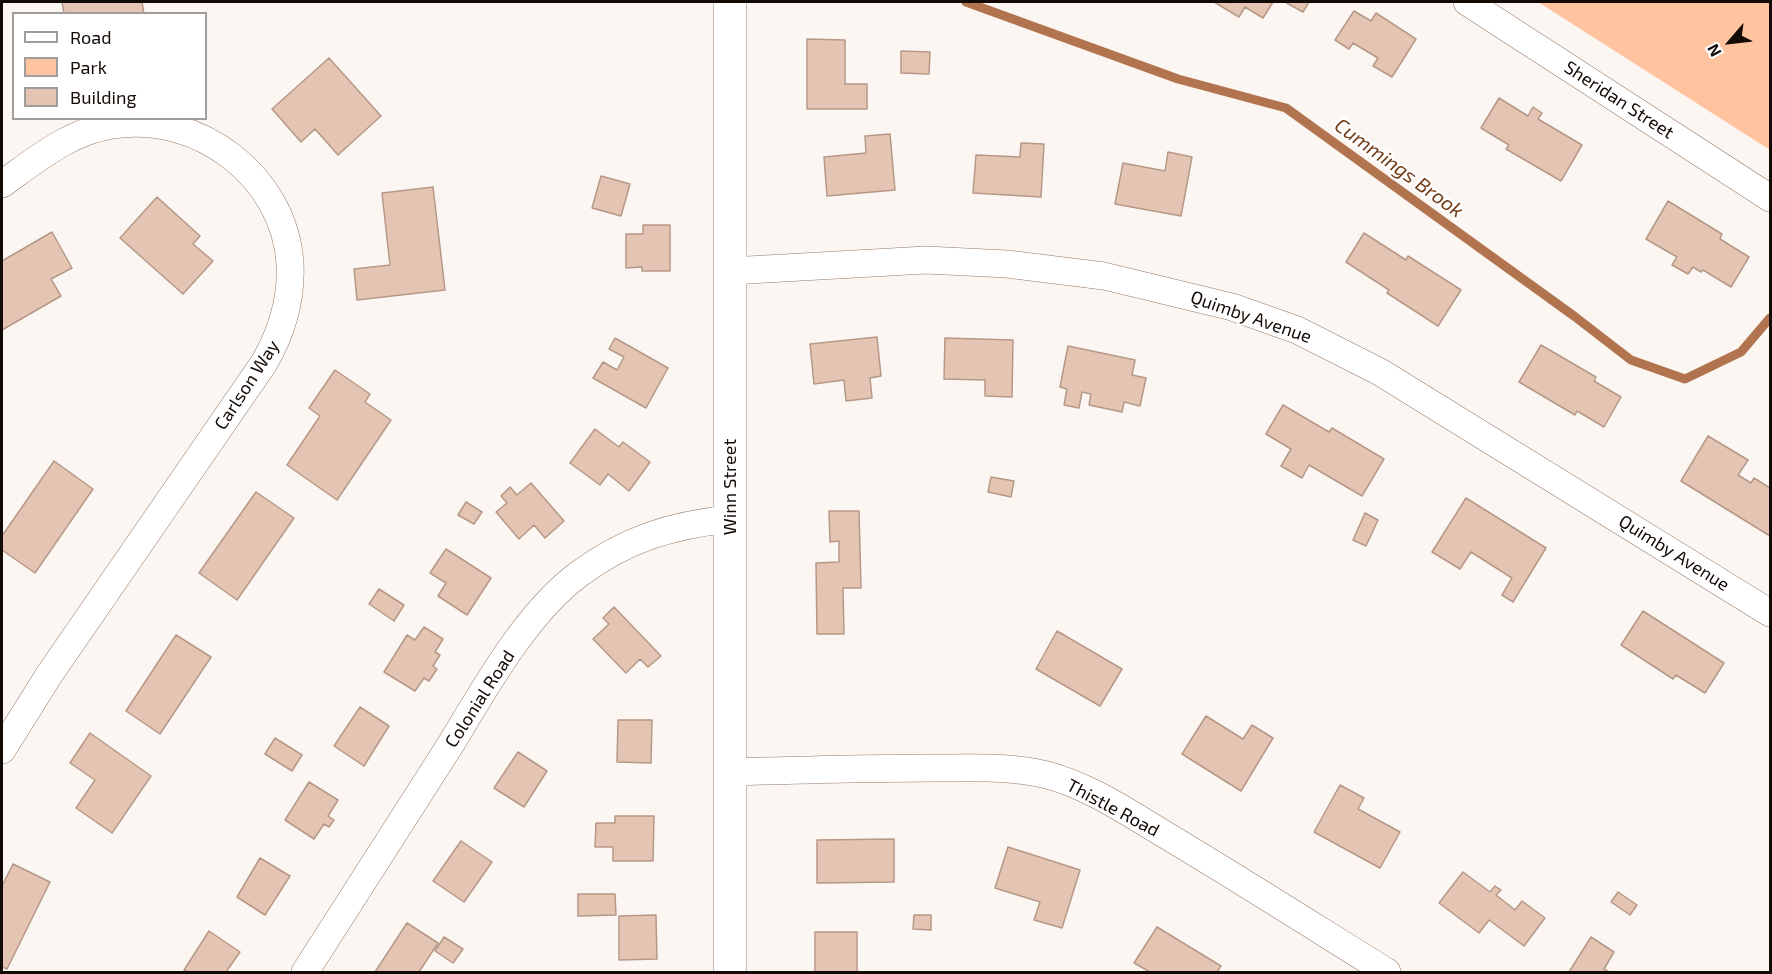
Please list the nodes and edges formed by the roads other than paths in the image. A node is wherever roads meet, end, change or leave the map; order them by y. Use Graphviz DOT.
graph roads {
  1 [pos="730,2"];
  2 [pos="1467,2"];
  3 [pos="2,184"];
  4 [pos="1770,198"];
  5 [pos="730,271"];
  6 [pos="730,519"];
  7 [pos="1770,613"];
  8 [pos="2,750"];
  9 [pos="730,772"];
  10 [pos="305,972"];
  11 [pos="730,972"];
  12 [pos="1387,972"];
  1 -- 5 [label="main road, Winn Street"];
  2 -- 4 [label="street, Sheridan Street"];
  3 -- 8 [label="street, Carlson Way"];
  5 -- 6 [label="main road, Winn Street"];
  5 -- 7 [label="street, Quimby Avenue"];
  6 -- 9 [label="main road, Winn Street"];
  6 -- 10 [label="street, Colonial Road"];
  9 -- 11 [label="main road, Winn Street"];
  9 -- 12 [label="street, Thistle Road"];
}
